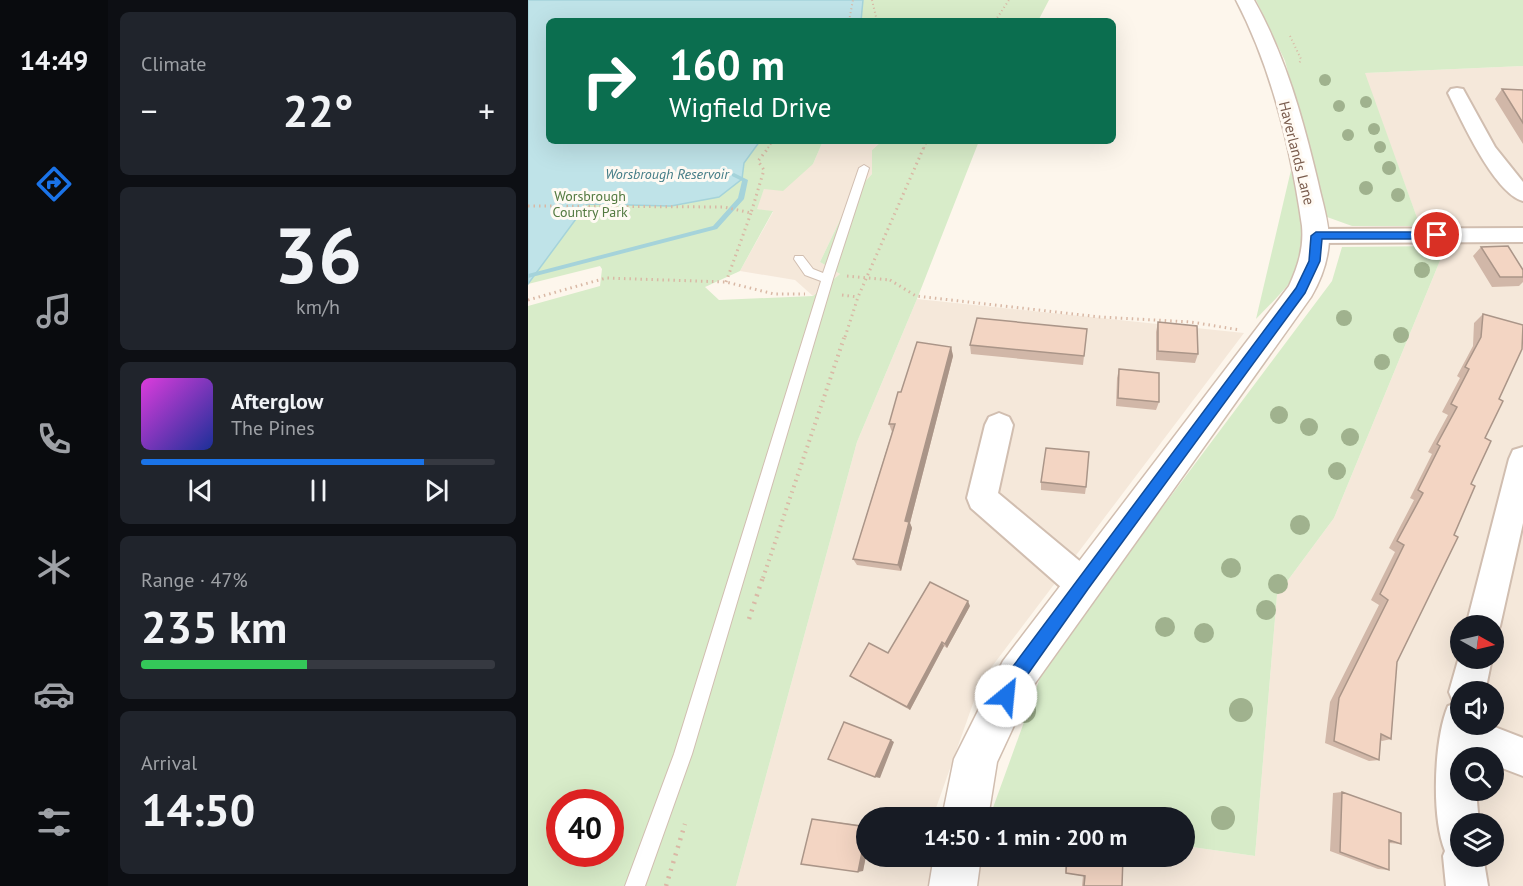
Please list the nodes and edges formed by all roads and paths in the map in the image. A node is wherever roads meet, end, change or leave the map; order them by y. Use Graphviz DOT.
graph roads {
  1 [pos="853,0"];
  2 [pos="872,0"];
  3 [pos="1009,0"];
  4 [pos="1245,0"];
  5 [pos="850,18"];
  6 [pos="876,18"];
  7 [pos="996,18"];
  8 [pos="1457,93"];
  9 [pos="771,144"];
  10 [pos="926,144"];
  11 [pos="864,168"];
  12 [pos="1523,194"];
  13 [pos="528,206"];
  14 [pos="751,213"];
  15 [pos="1523,235"];
  16 [pos="1316,236"];
  17 [pos="799,259"];
  18 [pos="847,276"];
  19 [pos="726,282"];
  20 [pos="826,286"];
  21 [pos="858,297"];
  22 [pos="528,300"];
  23 [pos="1236,329"];
  24 [pos="999,425"];
  25 [pos="1523,459"];
  26 [pos="1082,584"];
  27 [pos="1486,615"];
  28 [pos="749,620"];
  29 [pos="1458,735"];
  30 [pos="1478,735"];
  31 [pos="1523,758"];
  32 [pos="967,807"];
  33 [pos="1457,813"];
  34 [pos="686,820"];
  35 [pos="956,867"];
  36 [pos="1464,867"];
  37 [pos="635,886"];
  38 [pos="666,886"];
  39 [pos="953,886"];
  40 [pos="1467,886"];
  1 -- 5 [label="path"];
  2 -- 6 [label="path"];
  3 -- 7 [label="path"];
  4 -- 16 [label="street, Haverlands Lane"];
  8 -- 12 [label="street"];
  9 -- 14 [label="path"];
  10 -- 21 [label="path"];
  11 -- 20 [label="lane"];
  13 -- 14 [label="path"];
  14 -- 19 [label="path"];
  15 -- 16 [label="street"];
  16 -- 26 [label="street, Haverlands Lane"];
  17 -- 20 [label="lane"];
  18 -- 23 [label="path, bridge"];
  19 -- 20 [label="path"];
  19 -- 22 [label="path"];
  20 -- 21 [label="path"];
  20 -- 37 [label="lane"];
  21 -- 28 [label="path"];
  24 -- 26 [label="street"];
  25 -- 27 [label="street"];
  26 -- 32 [label="street, Haverlands Lane"];
  29 -- 33 [label="street"];
  30 -- 31 [label="street"];
  34 -- 38 [label="path"];
  35 -- 39 [label="street"];
  36 -- 40 [label="street"];
}
